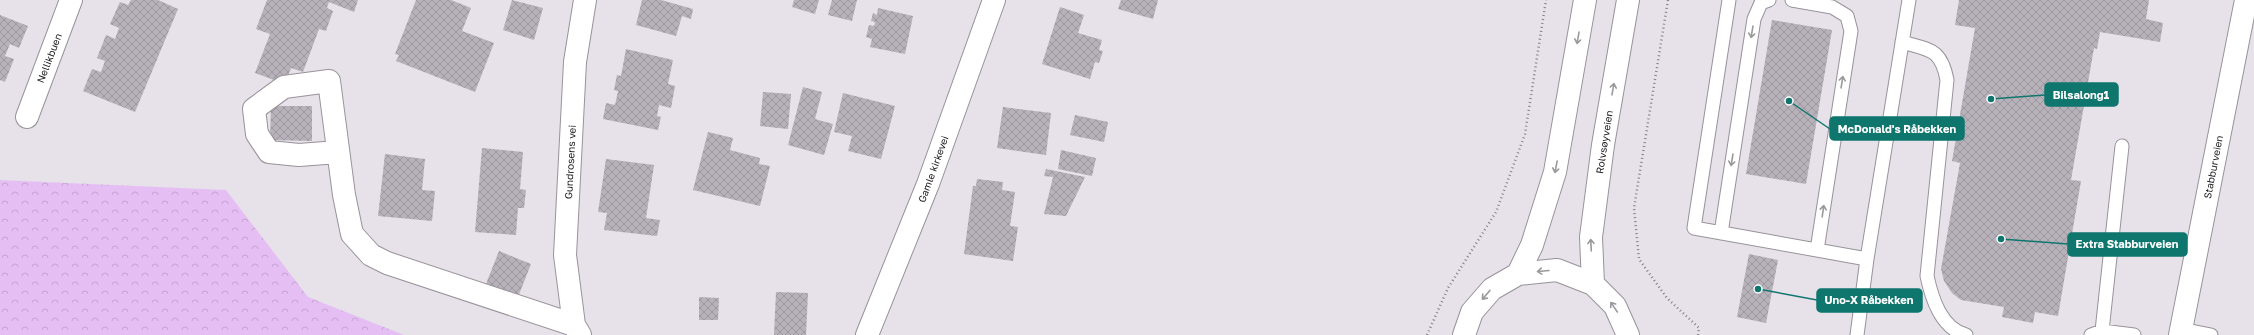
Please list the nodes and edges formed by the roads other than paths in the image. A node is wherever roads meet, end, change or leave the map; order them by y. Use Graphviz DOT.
graph roads {
  1 [pos="71,0"];
  2 [pos="585,0"];
  3 [pos="993,0"];
  4 [pos="1585,0"];
  5 [pos="1628,0"];
  6 [pos="1729,0"];
  7 [pos="1769,0"];
  8 [pos="1792,0"];
  9 [pos="1909,0"];
  10 [pos="2246,0"];
  11 [pos="1902,42"];
  12 [pos="27,117"];
  13 [pos="2122,146"];
  14 [pos="338,152"];
  15 [pos="1721,233"];
  16 [pos="1817,250"];
  17 [pos="1867,259"];
  18 [pos="1518,274"];
  19 [pos="1593,284"];
  20 [pos="577,330"];
  21 [pos="2180,332"];
  22 [pos="2097,333"];
  23 [pos="867,335"];
  24 [pos="1464,335"];
  25 [pos="1629,335"];
  26 [pos="1857,335"];
  27 [pos="1966,335"];
  28 [pos="2134,335"];
  29 [pos="2211,335"];
  1 -- 12 [label="street, Nellikbuen"];
  2 -- 20 [label="street, Gundrosens vei"];
  3 -- 23 [label="street, Gamle kirkevei"];
  4 -- 18 [label="street, one-way"];
  19 -- 5 [label="street, Rolvsøyveien, one-way"];
  6 -- 15 [label="lane"];
  7 -- 15 [label="lane, one-way"];
  16 -- 8 [label="lane, one-way"];
  9 -- 11 [label="lane"];
  10 -- 21 [label="street, Stabburveien"];
  11 -- 17 [label="lane"];
  11 -- 27 [label="lane"];
  13 -- 22 [label="lane"];
  14 -- 20 [label="street, Gundrosens vei"];
  15 -- 16 [label="lane"];
  16 -- 17 [label="lane"];
  17 -- 26 [label="lane"];
  19 -- 18 [label="street, one-way"];
  18 -- 24 [label="street, one-way"];
  25 -- 19 [label="street, one-way"];
  21 -- 29 [label="lane"];
  22 -- 28 [label="lane"];
}
